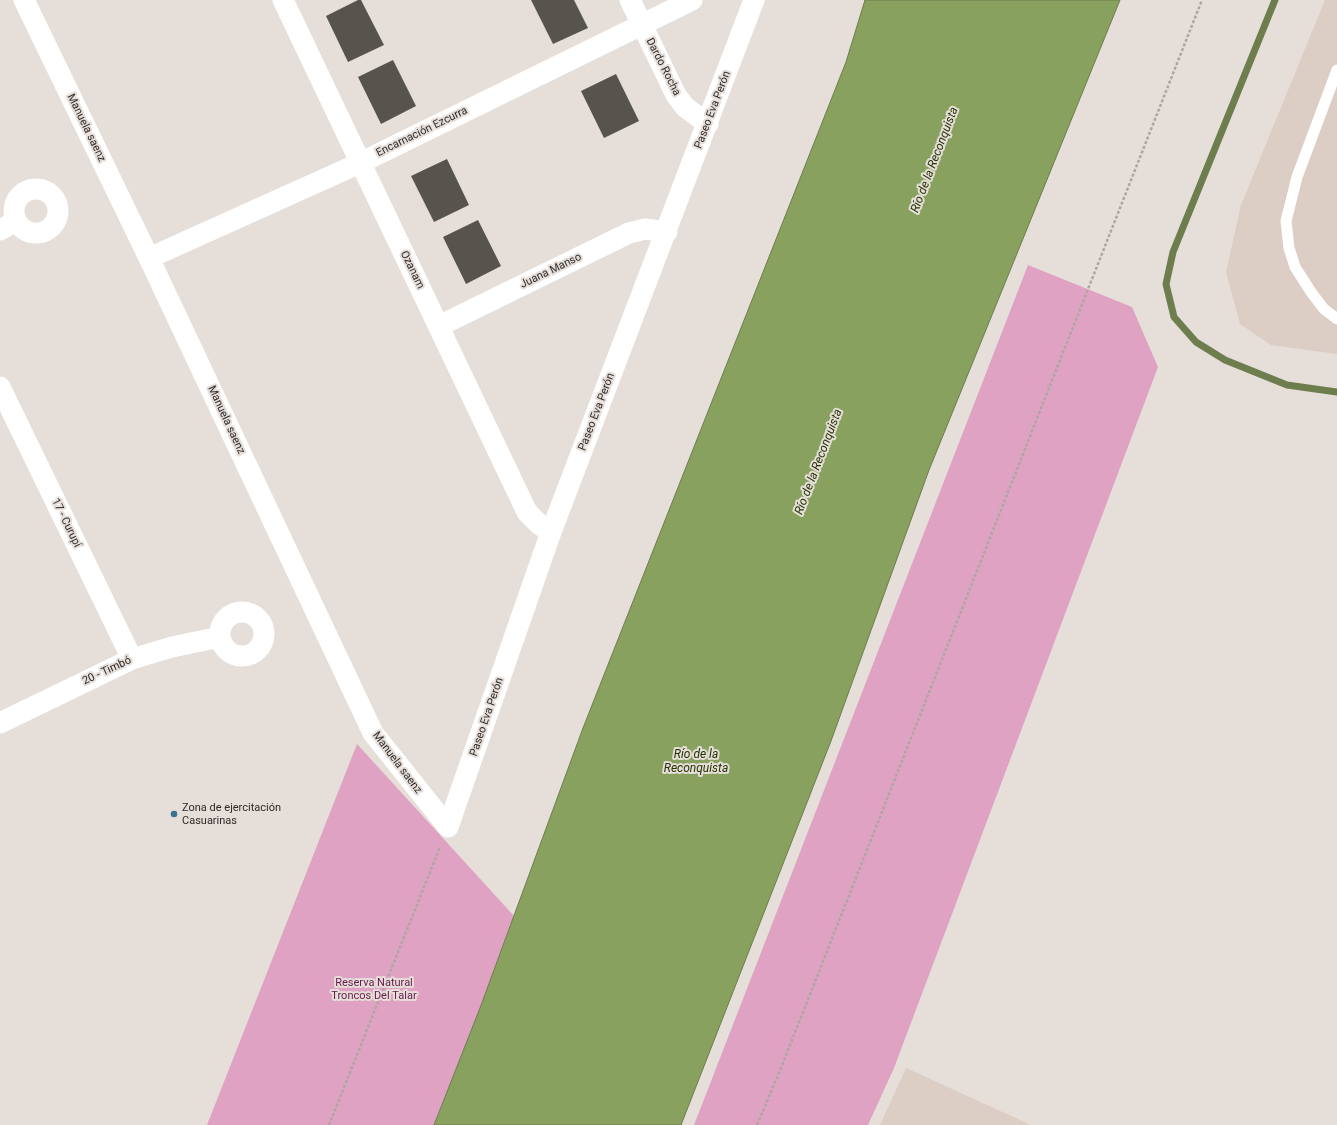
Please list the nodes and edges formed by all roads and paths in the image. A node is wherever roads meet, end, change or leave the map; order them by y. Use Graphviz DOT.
graph roads {
  1 [pos="24,0"];
  2 [pos="283,0"];
  3 [pos="630,0"];
  4 [pos="692,0"];
  5 [pos="754,0"];
  6 [pos="1202,0"];
  7 [pos="641,24"];
  8 [pos="1337,70"];
  9 [pos="708,124"];
  10 [pos="360,163"];
  11 [pos="667,232"];
  12 [pos="149,258"];
  13 [pos="1337,318"];
  14 [pos="439,326"];
  15 [pos="0,387"];
  16 [pos="551,532"];
  17 [pos="220,637"];
  18 [pos="132,659"];
  19 [pos="0,723"];
  20 [pos="448,827"];
  21 [pos="329,1125"];
  22 [pos="757,1125"];
  1 -- 12 [label="street, Manuela saenz"];
  2 -- 10 [label="street, Ozanam"];
  3 -- 7 [label="street, Dardo Rocha"];
  4 -- 7 [label="street, Encarnación Ezcurra"];
  5 -- 9 [label="street, Paseo Eva Perón"];
  6 -- 22 [label="path"];
  7 -- 9 [label="street, Dardo Rocha"];
  7 -- 10 [label="street, Encarnación Ezcurra"];
  8 -- 13 [label="lane"];
  9 -- 11 [label="street, Paseo Eva Perón"];
  10 -- 12 [label="street, Encarnación Ezcurra"];
  10 -- 14 [label="street, Ozanam"];
  11 -- 14 [label="street, Juana Manso"];
  11 -- 16 [label="street, Paseo Eva Perón"];
  12 -- 20 [label="street, Manuela saenz"];
  14 -- 16 [label="street, Ozanam"];
  15 -- 18 [label="street, 17 - Curupí"];
  16 -- 20 [label="street, Paseo Eva Perón"];
  17 -- 18 [label="street, 20 - Timbó"];
  18 -- 19 [label="street, 20 - Timbó"];
  20 -- 21 [label="path"];
}
